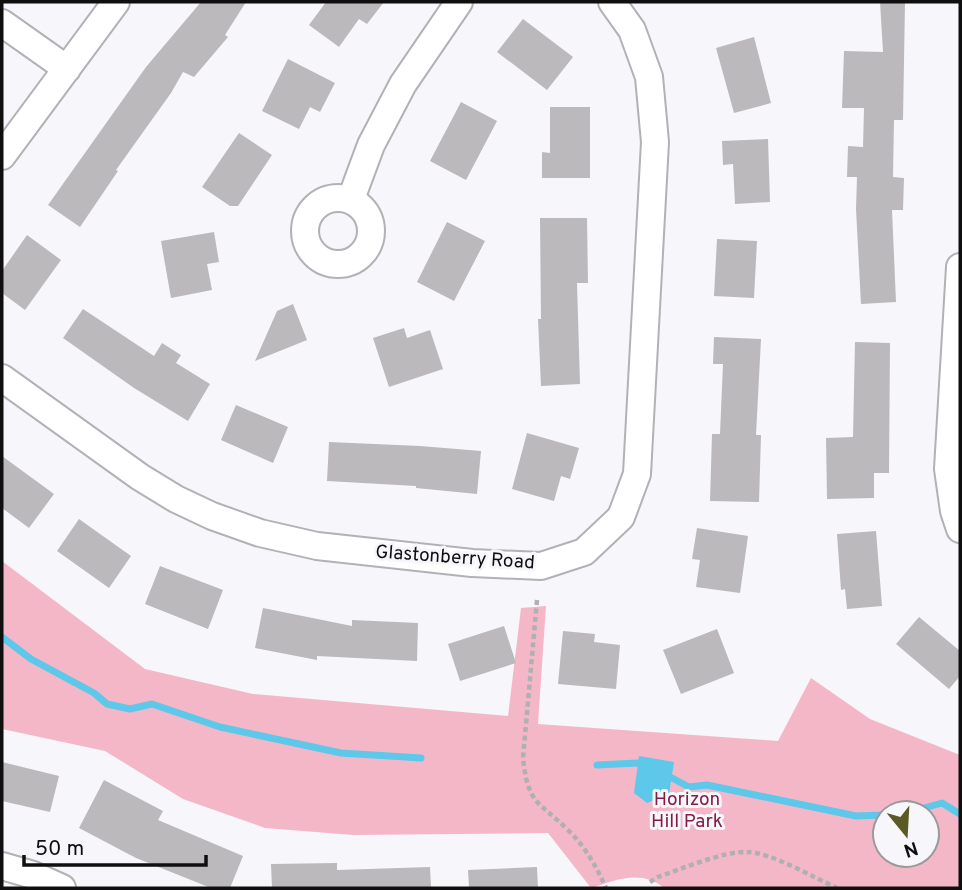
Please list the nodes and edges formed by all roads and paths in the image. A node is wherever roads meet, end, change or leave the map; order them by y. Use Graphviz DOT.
graph roads {
  1 [pos="116,2"];
  2 [pos="459,2"];
  3 [pos="612,2"];
  4 [pos="2,23"];
  5 [pos="67,69"];
  6 [pos="2,156"];
  7 [pos="351,200"];
  8 [pos="960,267"];
  9 [pos="2,378"];
  10 [pos="960,528"];
  11 [pos="537,600"];
  12 [pos="2,866"];
  13 [pos="650,882"];
  14 [pos="62,888"];
  15 [pos="606,888"];
  16 [pos="838,888"];
  1 -- 5 [label="street"];
  2 -- 7 [label="street"];
  3 -- 9 [label="street, Glastonberry Road"];
  4 -- 5 [label="street"];
  5 -- 6 [label="street"];
  8 -- 10 [label="street"];
  11 -- 15 [label="path"];
  12 -- 14 [label="street"];
  13 -- 16 [label="path"];
}
